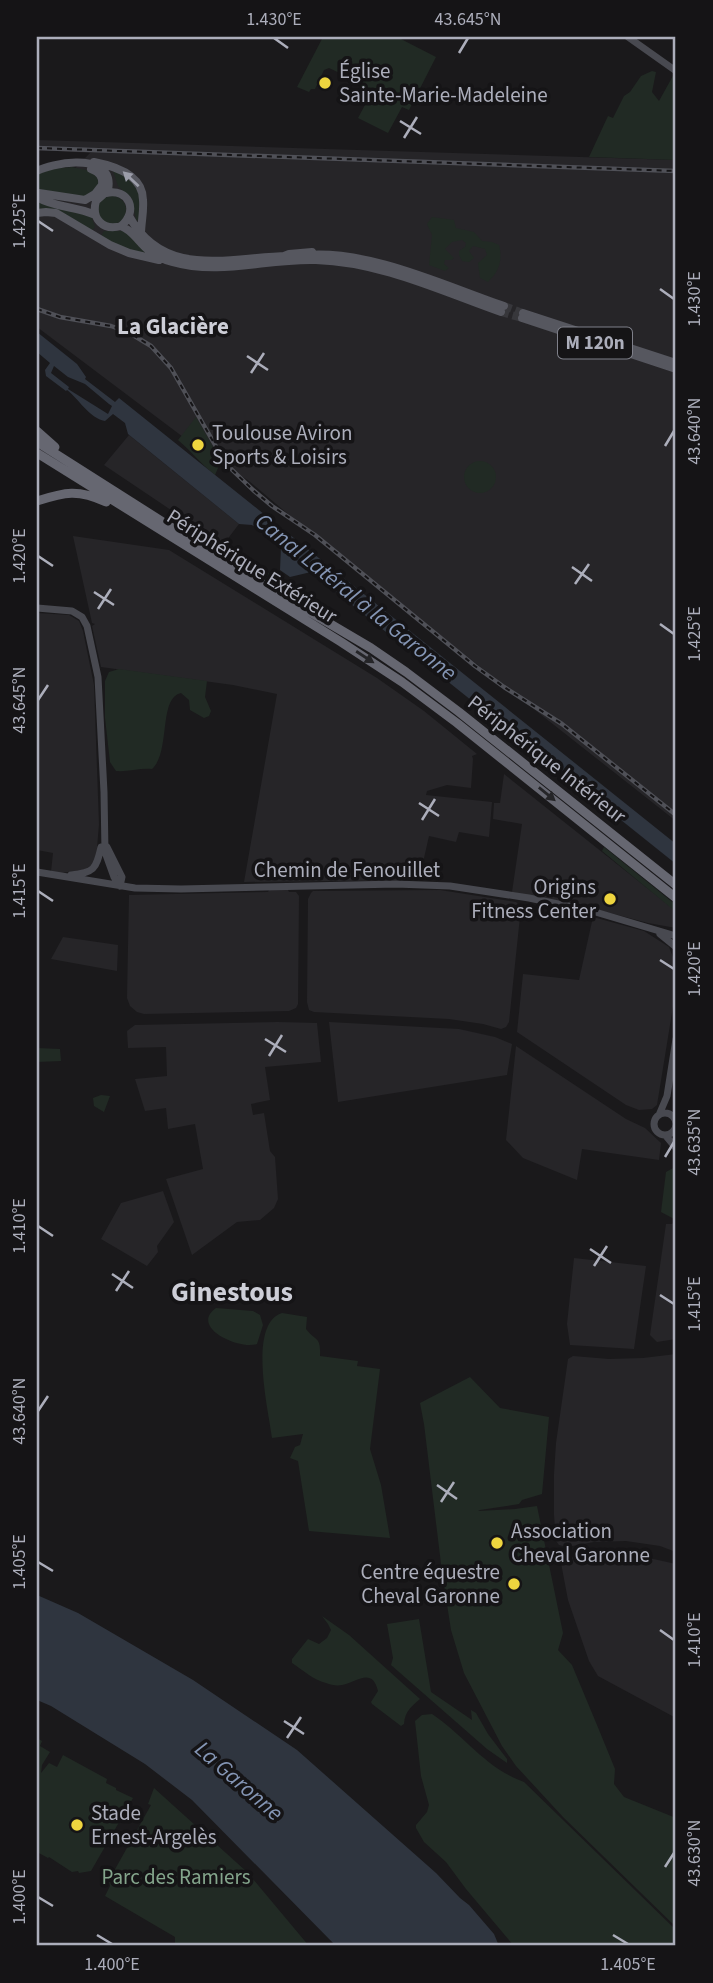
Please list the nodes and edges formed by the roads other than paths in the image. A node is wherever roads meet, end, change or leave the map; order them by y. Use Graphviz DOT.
graph roads {
  1 [pos="628,37"];
  2 [pos="676,71"];
  3 [pos="66,163"];
  4 [pos="106,164"];
  5 [pos="37,169"];
  6 [pos="117,192"];
  7 [pos="106,193"];
  8 [pos="38,194"];
  9 [pos="96,201"];
  10 [pos="37,213"];
  11 [pos="95,215"];
  12 [pos="130,216"];
  13 [pos="121,226"];
  14 [pos="141,234"];
  15 [pos="351,252"];
  16 [pos="284,256"];
  17 [pos="169,261"];
  18 [pos="676,363"];
  19 [pos="676,369"];
  20 [pos="37,431"];
  21 [pos="37,442"];
  22 [pos="37,453"];
  23 [pos="76,467"];
  24 [pos="37,501"];
  25 [pos="132,513"];
  26 [pos="37,608"];
  27 [pos="104,840"];
  28 [pos="37,872"];
  29 [pos="61,877"];
  30 [pos="676,885"];
  31 [pos="120,886"];
  32 [pos="676,898"];
  33 [pos="654,929"];
  34 [pos="676,936"];
  35 [pos="676,947"];
  36 [pos="676,1039"];
  37 [pos="667,1096"];
  38 [pos="659,1115"];
  39 [pos="671,1115"];
  40 [pos="674,1130"];
  41 [pos="666,1136"];
  42 [pos="676,1142"];
  43 [pos="676,1148"];
  1 -- 2 [label="street"];
  3 -- 5 [label="main road"];
  3 -- 7 [label="main road"];
  3 -- 8 [label="main road"];
  4 -- 5 [label="main road"];
  4 -- 6 [label="main road"];
  14 -- 4 [label="main road, one-way"];
  6 -- 7 [label="main road"];
  6 -- 12 [label="main road"];
  7 -- 9 [label="main road"];
  8 -- 9 [label="main road"];
  8 -- 11 [label="main road"];
  9 -- 11 [label="main road"];
  10 -- 17 [label="main road"];
  11 -- 13 [label="main road"];
  12 -- 13 [label="main road"];
  12 -- 14 [label="main road"];
  13 -- 17 [label="main road"];
  14 -- 16 [label="main road"];
  15 -- 16 [label="main road"];
  16 -- 17 [label="main road"];
  18 -- 19 [label="main road, M 120n"];
  20 -- 23 [label="highway"];
  21 -- 23 [label="highway, Périphérique Intérieur"];
  22 -- 25 [label="highway, Périphérique Extérieur"];
  23 -- 30 [label="highway, Périphérique Intérieur"];
  24 -- 25 [label="highway"];
  25 -- 32 [label="highway, Périphérique Extérieur, one-way"];
  26 -- 27 [label="street"];
  27 -- 29 [label="street"];
  27 -- 31 [label="street"];
  28 -- 29 [label="street, Chemin de Fenouillet"];
  29 -- 31 [label="street, Chemin de Fenouillet"];
  31 -- 33 [label="street, Chemin de Fenouillet"];
  33 -- 34 [label="street, Chemin de Fenouillet"];
  33 -- 35 [label="street, Chemin de Fenouillet"];
  36 -- 37 [label="street"];
  37 -- 38 [label="street"];
  37 -- 39 [label="street"];
  38 -- 39 [label="street"];
  38 -- 41 [label="street"];
  39 -- 40 [label="street"];
  40 -- 41 [label="street"];
  40 -- 42 [label="street"];
  41 -- 43 [label="street"];
}
